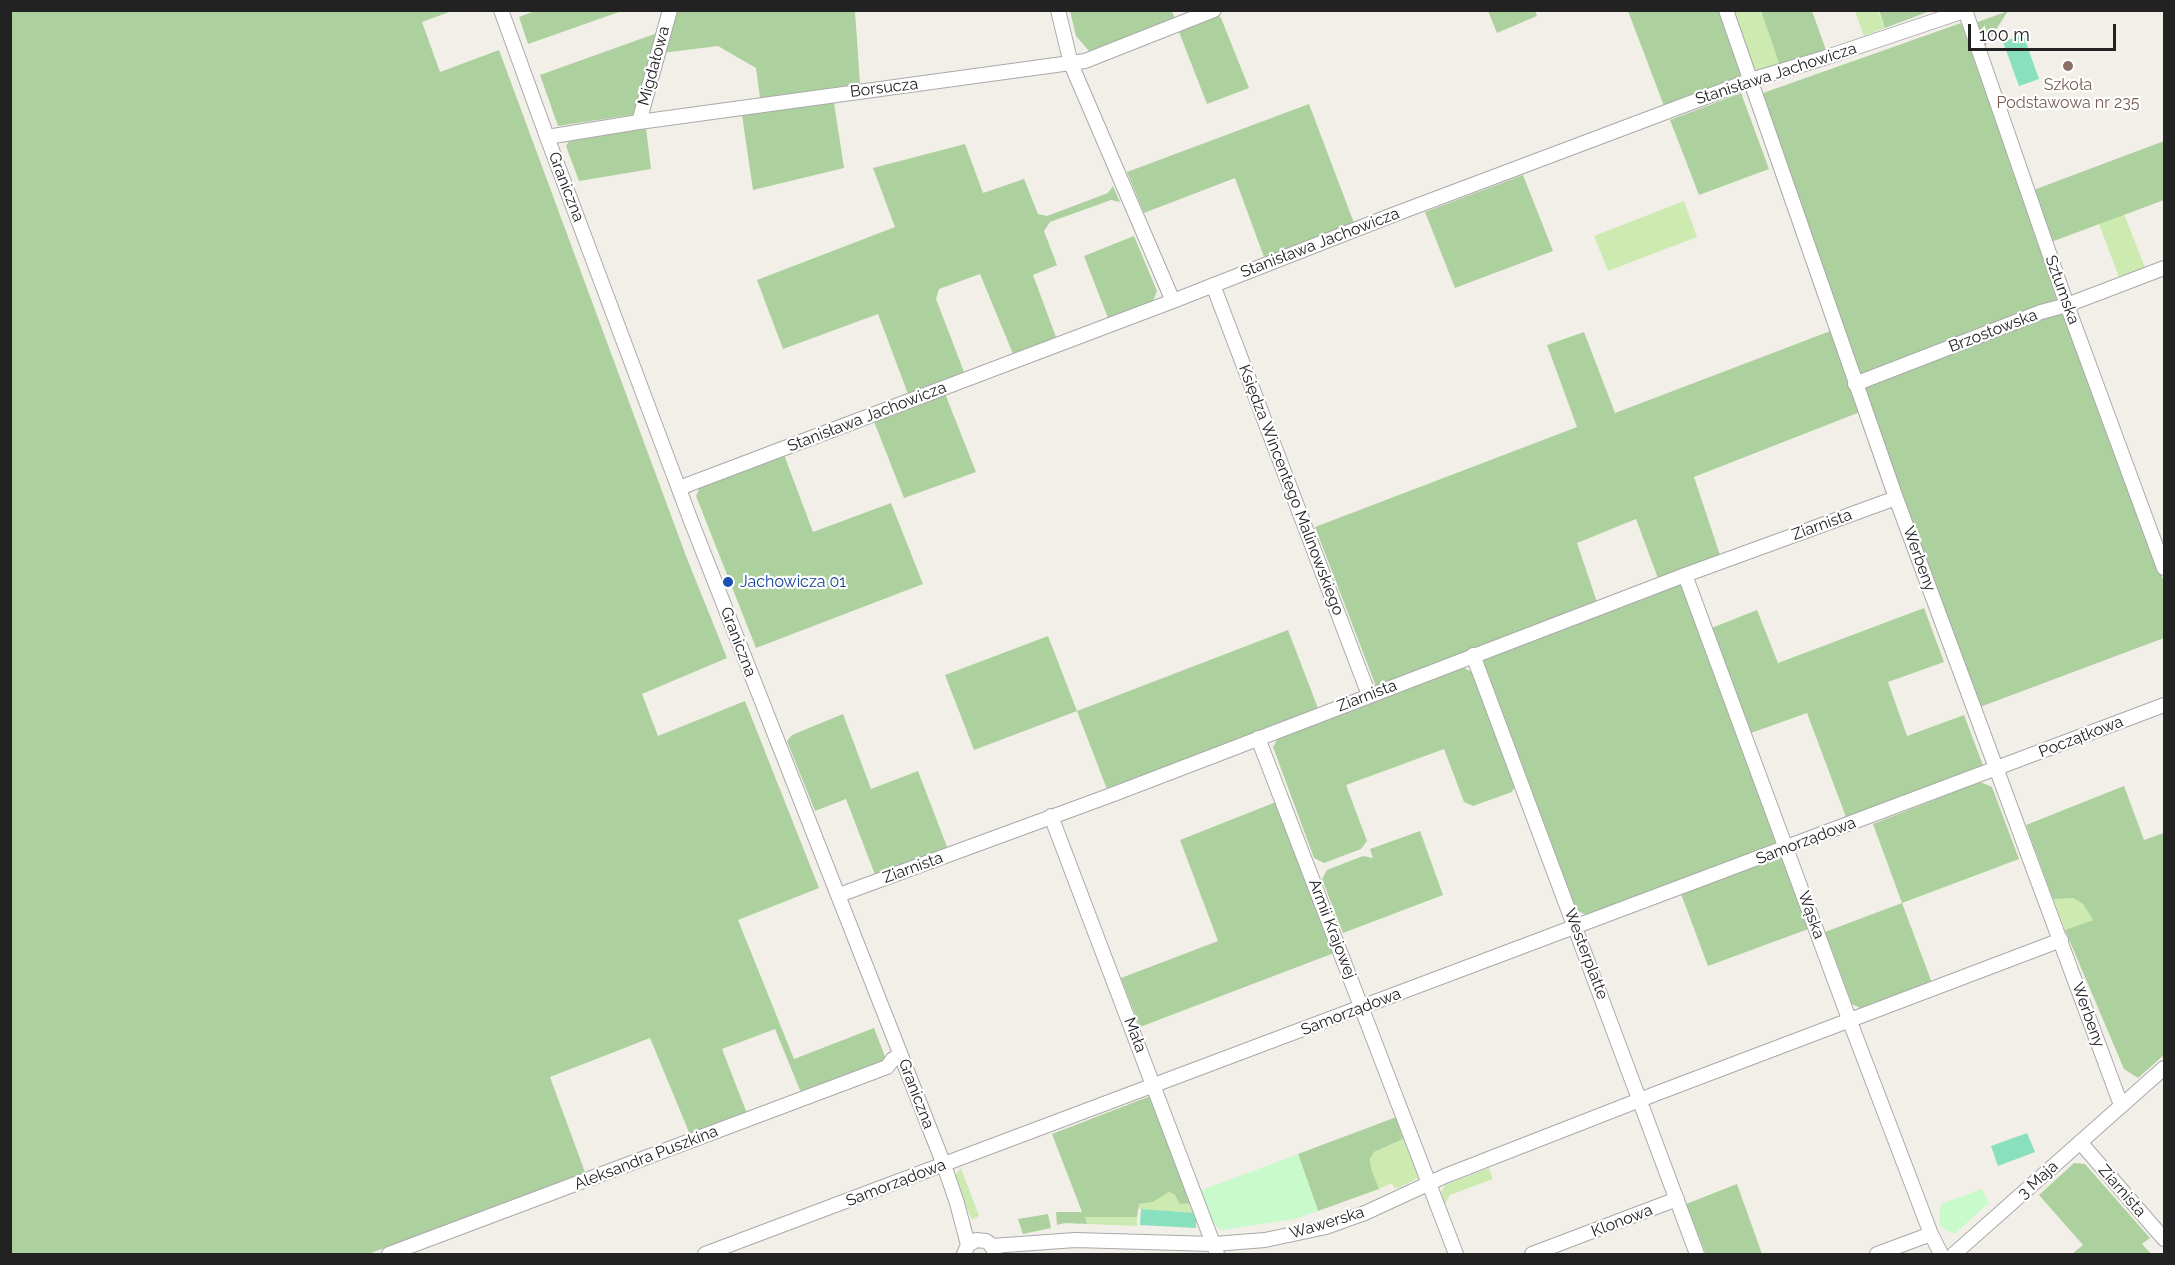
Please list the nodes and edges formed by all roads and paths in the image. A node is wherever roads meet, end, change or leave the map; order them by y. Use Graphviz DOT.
graph roads {
  1 [pos="501,10"];
  2 [pos="670,10"];
  3 [pos="1058,10"];
  4 [pos="1215,10"];
  5 [pos="1726,10"];
  6 [pos="1965,11"];
  7 [pos="1071,64"];
  8 [pos="1751,80"];
  9 [pos="639,122"];
  10 [pos="547,137"];
  11 [pos="2164,268"];
  12 [pos="1214,285"];
  13 [pos="1173,301"];
  14 [pos="2067,305"];
  15 [pos="1855,384"];
  16 [pos="679,488"];
  17 [pos="1896,498"];
  18 [pos="2164,568"];
  19 [pos="1684,575"];
  20 [pos="1473,655"];
  21 [pos="1369,695"];
  22 [pos="2164,705"];
  23 [pos="1258,738"];
  24 [pos="1997,769"];
  25 [pos="1051,816"];
  26 [pos="1786,848"];
  27 [pos="839,895"];
  28 [pos="1576,926"];
  29 [pos="2061,940"];
  30 [pos="1362,1007"];
  31 [pos="1850,1021"];
  32 [pos="901,1056"];
  33 [pos="2164,1068"];
  34 [pos="1155,1087"];
  35 [pos="1641,1100"];
  36 [pos="2121,1105"];
  37 [pos="2080,1142"];
  38 [pos="944,1165"];
  39 [pos="1430,1182"];
  40 [pos="1677,1199"];
  41 [pos="1931,1234"];
  42 [pos="2164,1239"];
  43 [pos="1038,1244"];
  44 [pos="974,1249"];
  45 [pos="1215,1249"];
  46 [pos="389,1254"];
  47 [pos="705,1254"];
  48 [pos="1008,1254"];
  49 [pos="1456,1254"];
  50 [pos="1532,1254"];
  51 [pos="1698,1254"];
  52 [pos="1877,1254"];
  53 [pos="1941,1254"];
  54 [pos="1954,1254"];
  1 -- 10 [label="street, Graniczna"];
  2 -- 9 [label="street, Migdałowa"];
  3 -- 7 [label="street"];
  4 -- 7 [label="street, Borsucza"];
  5 -- 8 [label="street, Werbeny"];
  6 -- 8 [label="street, Stanisława Jachowicza"];
  6 -- 14 [label="street, Sztumska"];
  7 -- 9 [label="street, Borsucza"];
  7 -- 13 [label="street"];
  8 -- 12 [label="street, Stanisława Jachowicza"];
  8 -- 15 [label="street, Werbeny"];
  9 -- 10 [label="street, Borsucza"];
  10 -- 16 [label="street, Graniczna"];
  11 -- 14 [label="street, Brzostowska"];
  12 -- 13 [label="street, Stanisława Jachowicza"];
  12 -- 21 [label="street, Księdza Wincentego Malinowskiego"];
  13 -- 16 [label="street, Stanisława Jachowicza"];
  14 -- 15 [label="street, Brzostowska"];
  14 -- 18 [label="street, Sztumska"];
  15 -- 17 [label="street, Werbeny"];
  16 -- 27 [label="street, Graniczna"];
  17 -- 19 [label="street, Ziarnista"];
  17 -- 24 [label="street, Werbeny"];
  19 -- 20 [label="street, Ziarnista"];
  19 -- 26 [label="street, Wąska"];
  20 -- 21 [label="street, Ziarnista"];
  20 -- 28 [label="street, Westerplatte"];
  21 -- 23 [label="street, Ziarnista"];
  22 -- 24 [label="street, Początkowa"];
  23 -- 25 [label="street, Ziarnista"];
  23 -- 30 [label="street, Armii Krajowej"];
  24 -- 26 [label="street, Samorządowa"];
  24 -- 29 [label="street, Werbeny"];
  25 -- 27 [label="street, Ziarnista"];
  25 -- 34 [label="street, Mała"];
  26 -- 28 [label="street, Samorządowa"];
  26 -- 31 [label="street, Wąska"];
  27 -- 32 [label="street, Graniczna"];
  28 -- 30 [label="street, Samorządowa"];
  28 -- 35 [label="street, Westerplatte"];
  29 -- 31 [label="street, Wawerska"];
  29 -- 36 [label="street, Werbeny"];
  30 -- 34 [label="street, Samorządowa"];
  30 -- 39 [label="street, Armii Krajowej"];
  31 -- 35 [label="street, Wawerska"];
  31 -- 41 [label="street, Wąska"];
  32 -- 38 [label="street, Graniczna"];
  32 -- 46 [label="street, Aleksandra Puszkina"];
  33 -- 36 [label="street, 3 Maja"];
  34 -- 38 [label="street, Samorządowa"];
  34 -- 45 [label="street, Mała"];
  35 -- 39 [label="street, Wawerska"];
  35 -- 40 [label="street, Westerplatte"];
  36 -- 37 [label="street, 3 Maja"];
  37 -- 42 [label="street, Ziarnista"];
  37 -- 54 [label="street, 3 Maja"];
  38 -- 44 [label="street, Graniczna"];
  38 -- 47 [label="street, Samorządowa"];
  39 -- 45 [label="street, Wawerska"];
  39 -- 49 [label="street, Armii Krajowej"];
  40 -- 50 [label="street, Klonowa"];
  40 -- 51 [label="street, Westerplatte"];
  41 -- 52 [label="street"];
  41 -- 53 [label="street, Wąska"];
  43 -- 44 [label="street, Wawerska"];
  43 -- 45 [label="street, Wawerska"];
  43 -- 48 [label="street, Wawerska"];
}
